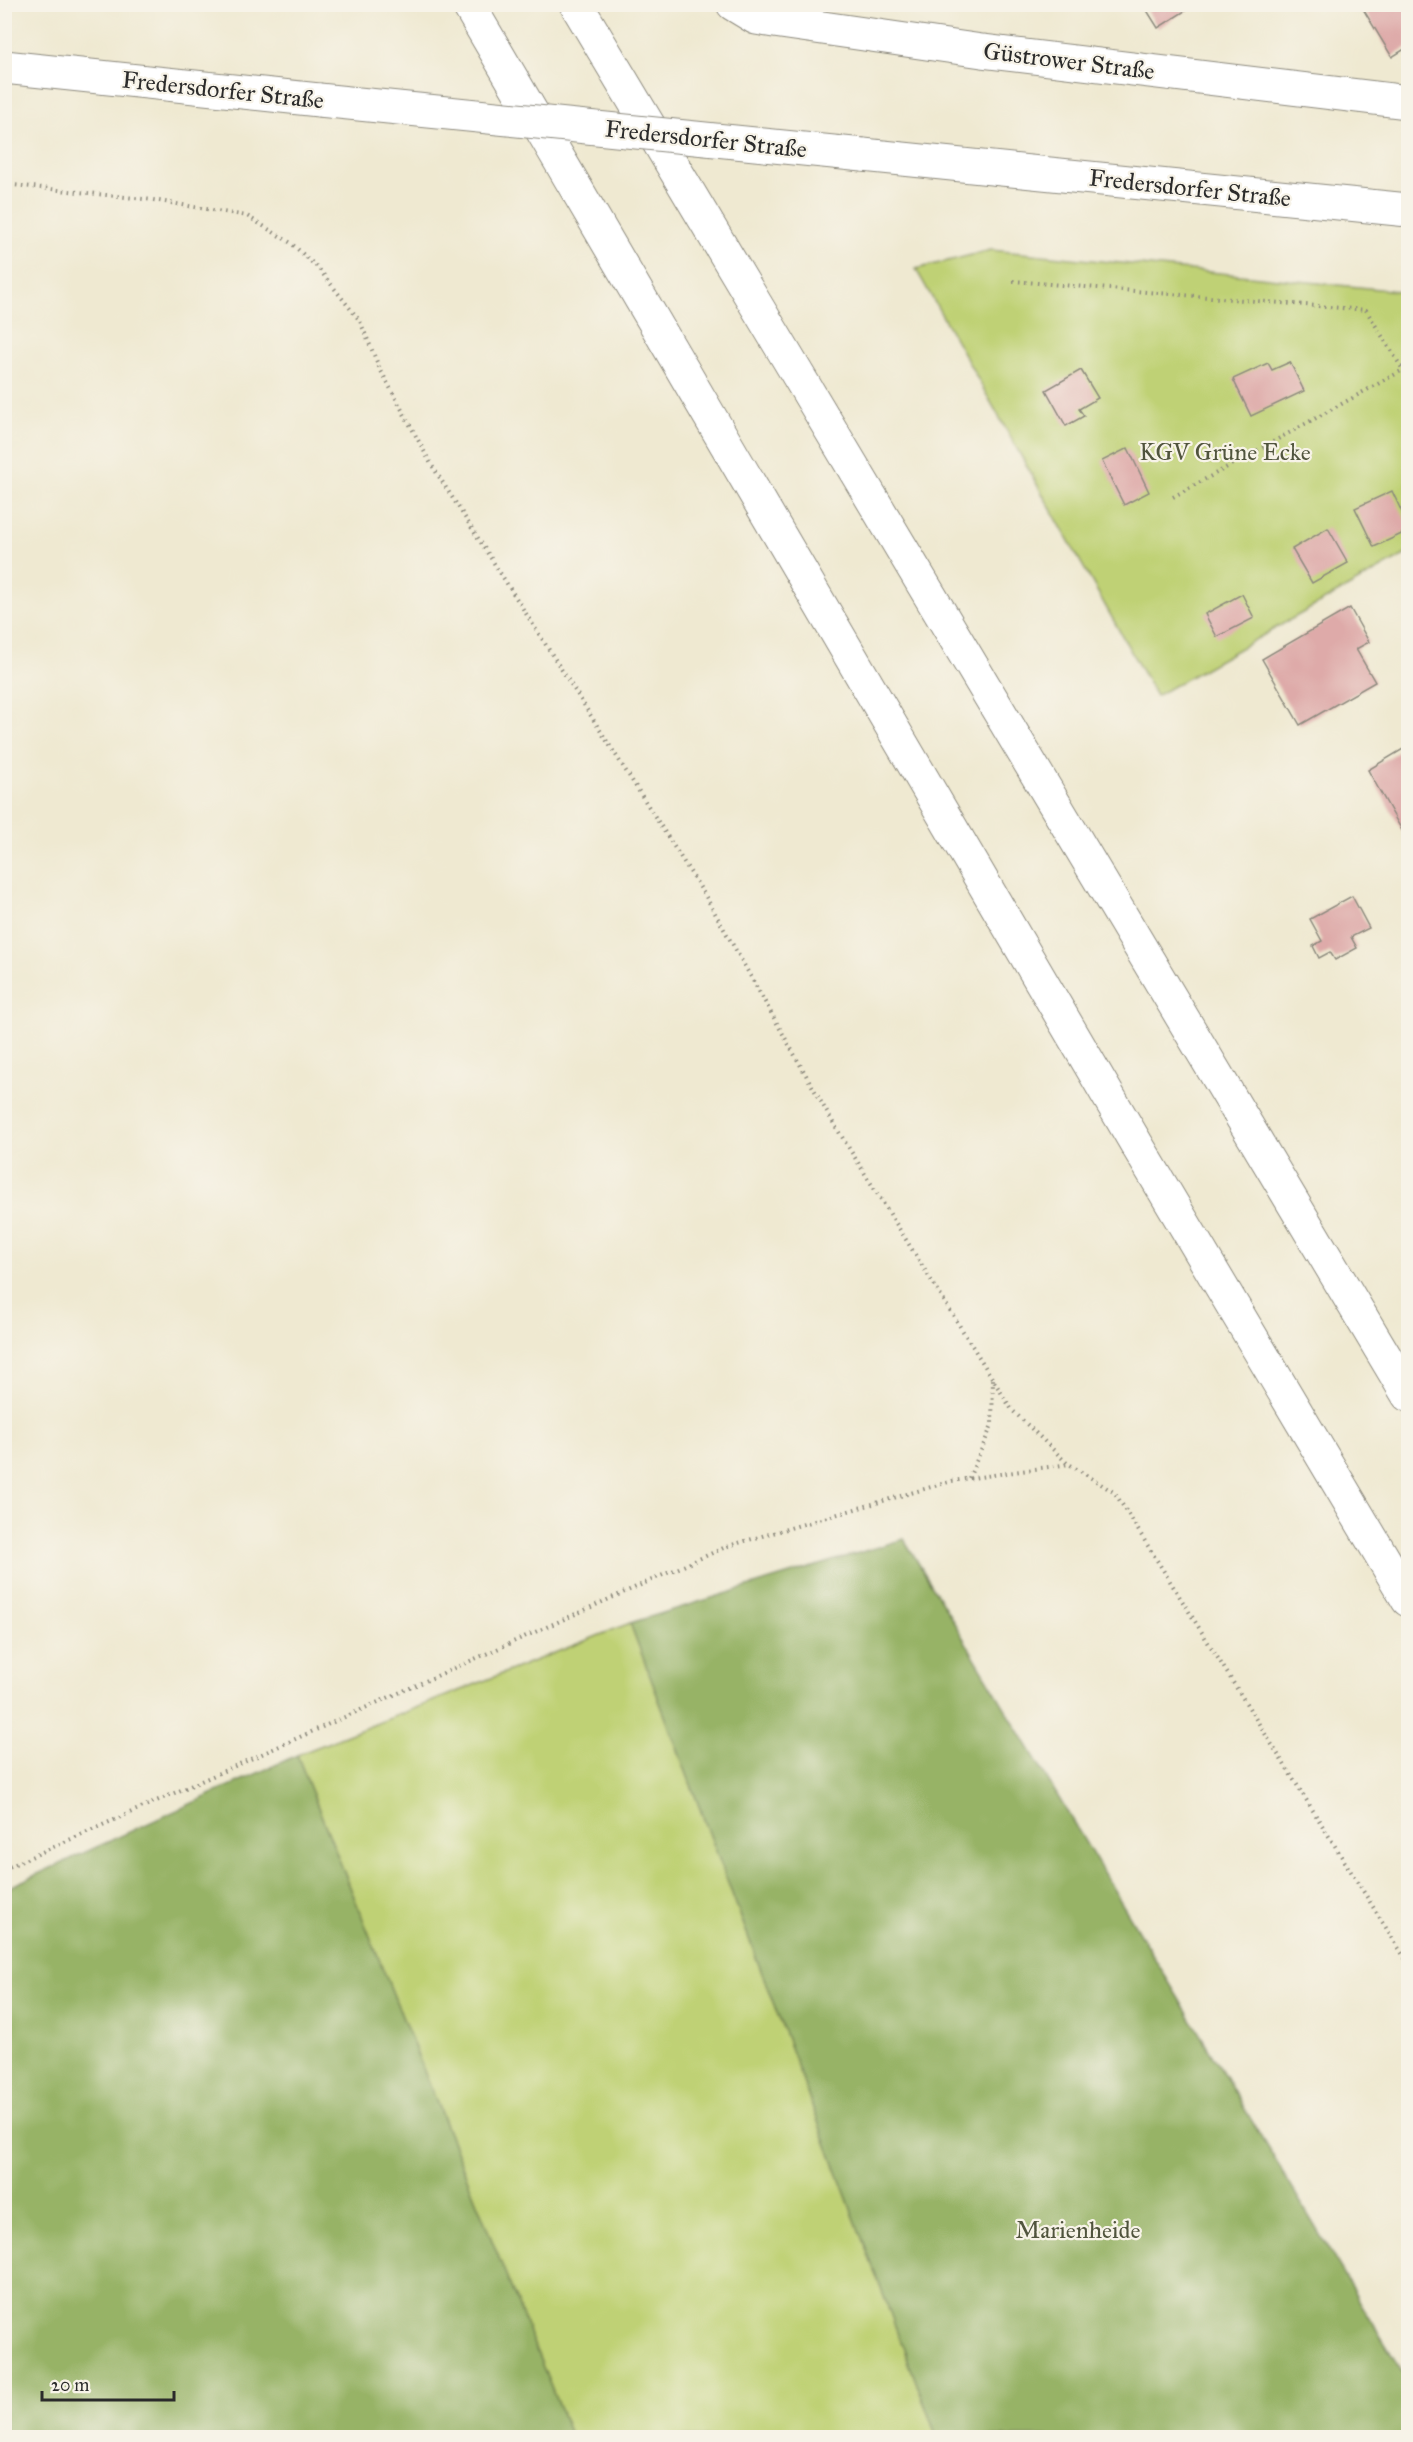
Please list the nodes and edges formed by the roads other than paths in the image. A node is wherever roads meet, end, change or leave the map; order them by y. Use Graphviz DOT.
graph roads {
  1 [pos="468,4"];
  2 [pos="576,4"];
  3 [pos="733,4"];
  4 [pos="4,67"];
  5 [pos="1408,102"];
  6 [pos="1408,210"];
  7 [pos="1408,1395"];
  8 [pos="1408,1600"];
  1 -- 8 [label="main road"];
  2 -- 7 [label="main road"];
  3 -- 5 [label="main road, Güstrower Straße"];
  4 -- 6 [label="main road, Fredersdorfer Straße, bridge"];
}
